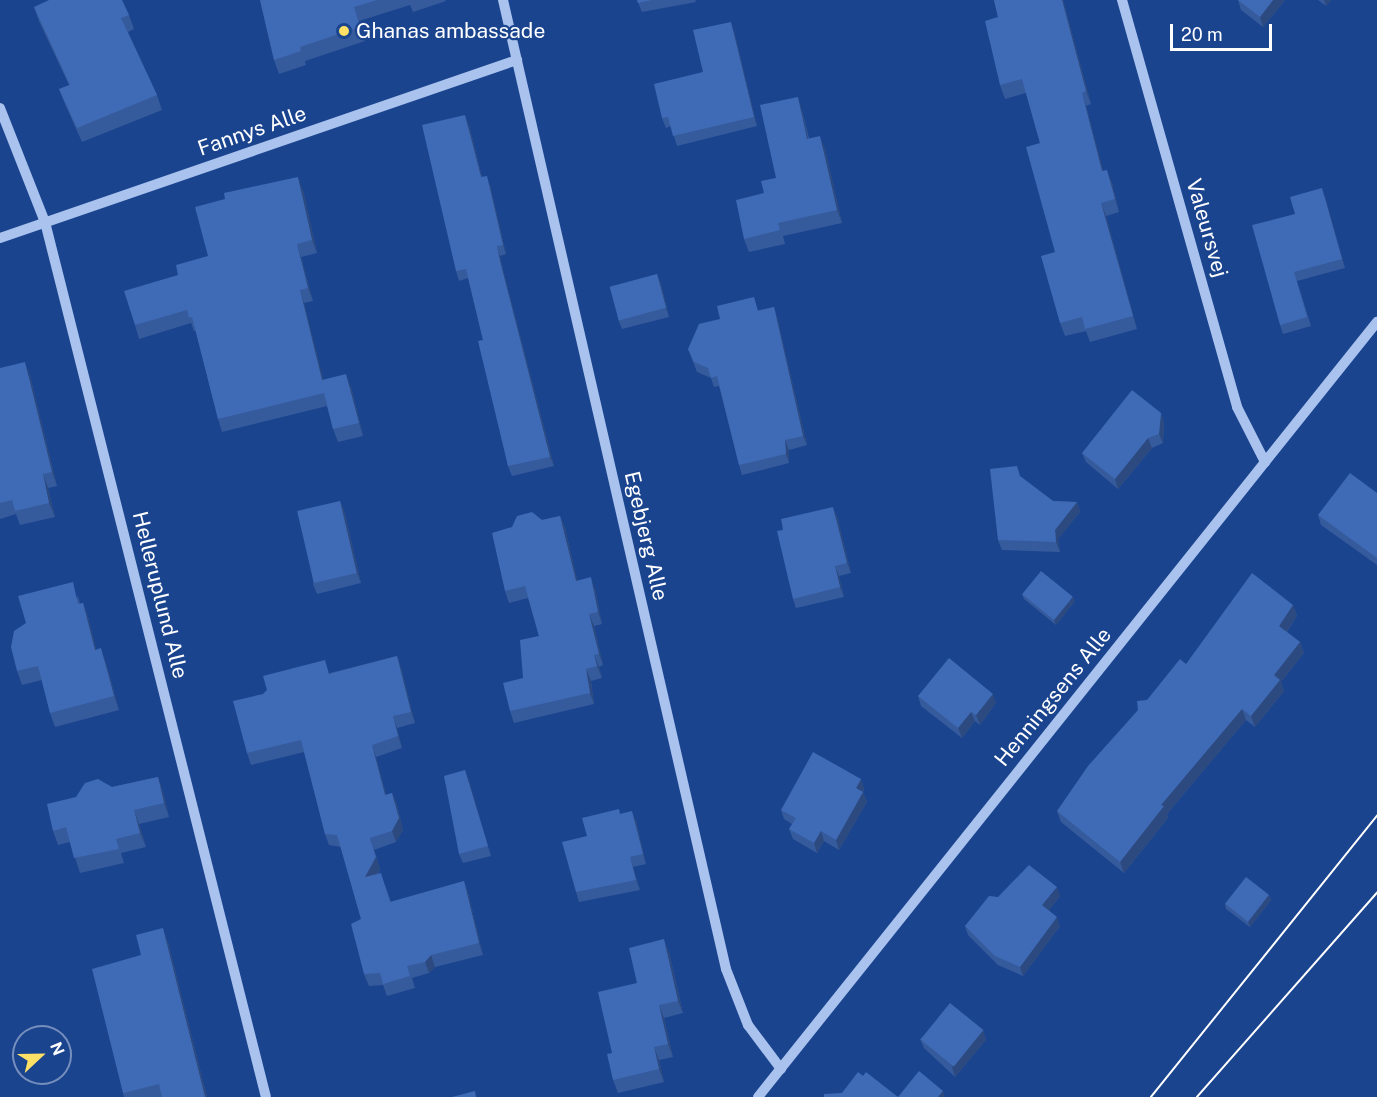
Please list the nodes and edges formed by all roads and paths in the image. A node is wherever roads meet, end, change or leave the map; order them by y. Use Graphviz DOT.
graph roads {
  1 [pos="503,0"];
  2 [pos="1122,0"];
  3 [pos="517,60"];
  4 [pos="0,108"];
  5 [pos="45,222"];
  6 [pos="0,238"];
  7 [pos="1377,322"];
  8 [pos="1265,462"];
  9 [pos="781,1069"];
  10 [pos="266,1097"];
  11 [pos="758,1097"];
  1 -- 3 [label="street, Egebjerg Alle"];
  2 -- 8 [label="street, Valeursvej"];
  3 -- 5 [label="street, Fannys Alle"];
  3 -- 9 [label="street, Egebjerg Alle"];
  4 -- 5 [label="street, Helleruplund Alle"];
  5 -- 6 [label="street, Fannys Alle"];
  5 -- 10 [label="street, Helleruplund Alle"];
  7 -- 8 [label="street, Henningsens Alle"];
  8 -- 9 [label="street, Henningsens Alle"];
  9 -- 11 [label="street, Henningsens Alle"];
}
